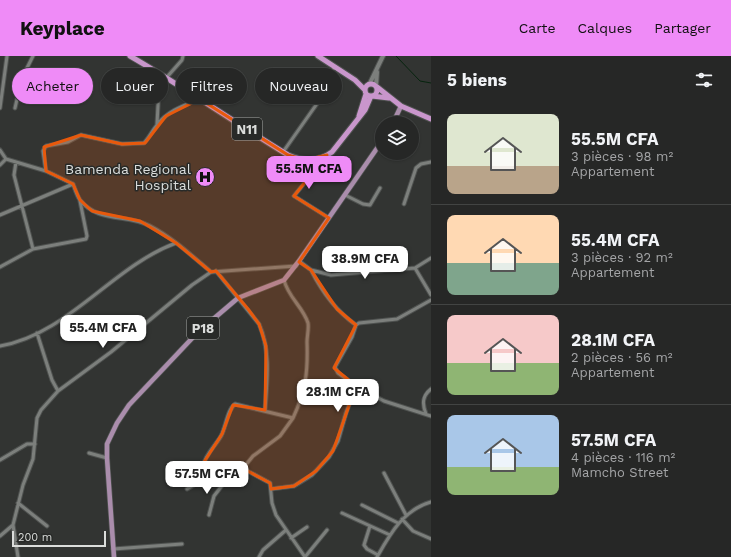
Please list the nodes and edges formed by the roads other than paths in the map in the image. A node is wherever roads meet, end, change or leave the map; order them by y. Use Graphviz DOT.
graph roads {
  1 [pos="7,56"];
  2 [pos="33,56"];
  3 [pos="131,56"];
  4 [pos="183,56"];
  5 [pos="318,56"];
  6 [pos="383,56"];
  7 [pos="334,67"];
  8 [pos="152,68"];
  9 [pos="377,71"];
  10 [pos="168,74"];
  11 [pos="354,80"];
  12 [pos="369,83"];
  13 [pos="376,86"];
  14 [pos="369,94"];
  15 [pos="390,99"];
  16 [pos="158,104"];
  17 [pos="187,104"];
  18 [pos="208,104"];
  19 [pos="401,106"];
  20 [pos="0,108"];
  21 [pos="15,108"];
  22 [pos="396,116"];
  23 [pos="431,120"];
  24 [pos="157,124"];
  25 [pos="375,151"];
  26 [pos="0,152"];
  27 [pos="283,152"];
  28 [pos="327,155"];
  29 [pos="6,159"];
  30 [pos="16,162"];
  31 [pos="431,162"];
  32 [pos="0,166"];
  33 [pos="46,171"];
  34 [pos="73,184"];
  35 [pos="380,188"];
  36 [pos="345,195"];
  37 [pos="80,200"];
  38 [pos="404,204"];
  39 [pos="22,205"];
  40 [pos="0,215"];
  41 [pos="329,218"];
  42 [pos="176,243"];
  43 [pos="33,249"];
  44 [pos="431,258"];
  45 [pos="298,264"];
  46 [pos="0,267"];
  47 [pos="415,268"];
  48 [pos="311,270"];
  49 [pos="216,271"];
  50 [pos="211,272"];
  51 [pos="284,280"];
  52 [pos="431,295"];
  53 [pos="238,298"];
  54 [pos="431,300"];
  55 [pos="356,325"];
  56 [pos="37,333"];
  57 [pos="0,346"];
  58 [pos="356,386"];
  59 [pos="431,389"];
  60 [pos="58,391"];
  61 [pos="265,410"];
  62 [pos="426,414"];
  63 [pos="431,416"];
  64 [pos="293,418"];
  65 [pos="35,444"];
  66 [pos="89,453"];
  67 [pos="107,458"];
  68 [pos="0,460"];
  69 [pos="242,468"];
  70 [pos="384,473"];
  71 [pos="209,476"];
  72 [pos="224,483"];
  73 [pos="187,489"];
  74 [pos="270,489"];
  75 [pos="431,502"];
  76 [pos="18,503"];
  77 [pos="362,505"];
  78 [pos="342,513"];
  79 [pos="209,515"];
  80 [pos="406,515"];
  81 [pos="402,519"];
  82 [pos="398,523"];
  83 [pos="13,525"];
  84 [pos="47,526"];
  85 [pos="370,526"];
  86 [pos="307,527"];
  87 [pos="286,530"];
  88 [pos="327,530"];
  89 [pos="390,535"];
  90 [pos="0,536"];
  91 [pos="291,538"];
  92 [pos="431,539"];
  93 [pos="182,544"];
  94 [pos="113,549"];
  95 [pos="301,553"];
  96 [pos="377,556"];
  97 [pos="18,557"];
  98 [pos="114,557"];
  99 [pos="259,557"];
  100 [pos="297,557"];
  101 [pos="305,557"];
  1 -- 20 [label="street"];
  2 -- 21 [label="street"];
  3 -- 8 [label="highway, N11"];
  4 -- 10 [label="street"];
  5 -- 7 [label="highway"];
  6 -- 9 [label="main road"];
  7 -- 11 [label="highway"];
  7 -- 27 [label="street"];
  9 -- 12 [label="main road"];
  9 -- 13 [label="main road"];
  11 -- 12 [label="highway"];
  11 -- 14 [label="highway"];
  12 -- 13 [label="highway"];
  12 -- 14 [label="highway"];
  13 -- 14 [label="highway"];
  13 -- 15 [label="highway"];
  14 -- 15 [label="highway"];
  14 -- 28 [label="highway"];
  15 -- 19 [label="highway"];
  16 -- 24 [label="street"];
  17 -- 24 [label="street"];
  18 -- 27 [label="highway, N11"];
  19 -- 22 [label="main road"];
  19 -- 23 [label="highway"];
  24 -- 33 [label="street"];
  25 -- 36 [label="main road, P18"];
  26 -- 29 [label="street"];
  27 -- 28 [label="highway, N11"];
  28 -- 41 [label="street"];
  29 -- 30 [label="street"];
  29 -- 32 [label="street"];
  30 -- 33 [label="street"];
  30 -- 39 [label="street"];
  31 -- 38 [label="street"];
  33 -- 34 [label="street"];
  34 -- 37 [label="street"];
  34 -- 39 [label="street"];
  35 -- 36 [label="street"];
  36 -- 41 [label="main road, P18"];
  37 -- 42 [label="street"];
  37 -- 43 [label="street"];
  39 -- 40 [label="street"];
  39 -- 43 [label="street"];
  41 -- 45 [label="main road, P18"];
  42 -- 50 [label="street"];
  42 -- 56 [label="street"];
  43 -- 46 [label="street"];
  44 -- 47 [label="street"];
  45 -- 48 [label="street"];
  45 -- 49 [label="street"];
  45 -- 51 [label="main road, P18"];
  47 -- 48 [label="street"];
  47 -- 52 [label="street"];
  48 -- 55 [label="street"];
  49 -- 50 [label="street"];
  49 -- 53 [label="street"];
  50 -- 60 [label="street"];
  51 -- 53 [label="main road, P18"];
  51 -- 64 [label="street"];
  53 -- 61 [label="street"];
  53 -- 67 [label="main road, P18"];
  54 -- 55 [label="street"];
  55 -- 58 [label="street"];
  56 -- 57 [label="street"];
  56 -- 60 [label="street"];
  58 -- 62 [label="street"];
  58 -- 74 [label="street"];
  59 -- 62 [label="street"];
  60 -- 65 [label="street"];
  61 -- 64 [label="street"];
  61 -- 71 [label="street"];
  62 -- 63 [label="street"];
  64 -- 69 [label="street"];
  65 -- 68 [label="street"];
  65 -- 76 [label="street"];
  66 -- 67 [label="street"];
  67 -- 94 [label="main road, P18"];
  69 -- 72 [label="street"];
  69 -- 74 [label="street"];
  70 -- 80 [label="street"];
  71 -- 72 [label="street"];
  71 -- 73 [label="street"];
  72 -- 79 [label="street"];
  74 -- 87 [label="street"];
  75 -- 80 [label="street"];
  76 -- 83 [label="street"];
  76 -- 84 [label="street"];
  77 -- 82 [label="street"];
  78 -- 85 [label="street"];
  80 -- 81 [label="street"];
  81 -- 82 [label="street"];
  81 -- 92 [label="street"];
  82 -- 89 [label="street"];
  83 -- 90 [label="street"];
  83 -- 97 [label="street"];
  85 -- 89 [label="street"];
  85 -- 96 [label="street"];
  86 -- 91 [label="street"];
  87 -- 91 [label="street"];
  87 -- 99 [label="street"];
  88 -- 101 [label="street"];
  89 -- 96 [label="street"];
  91 -- 95 [label="street"];
  93 -- 94 [label="street"];
  94 -- 98 [label="main road, P18"];
  95 -- 100 [label="street"];
  95 -- 101 [label="street"];
}
